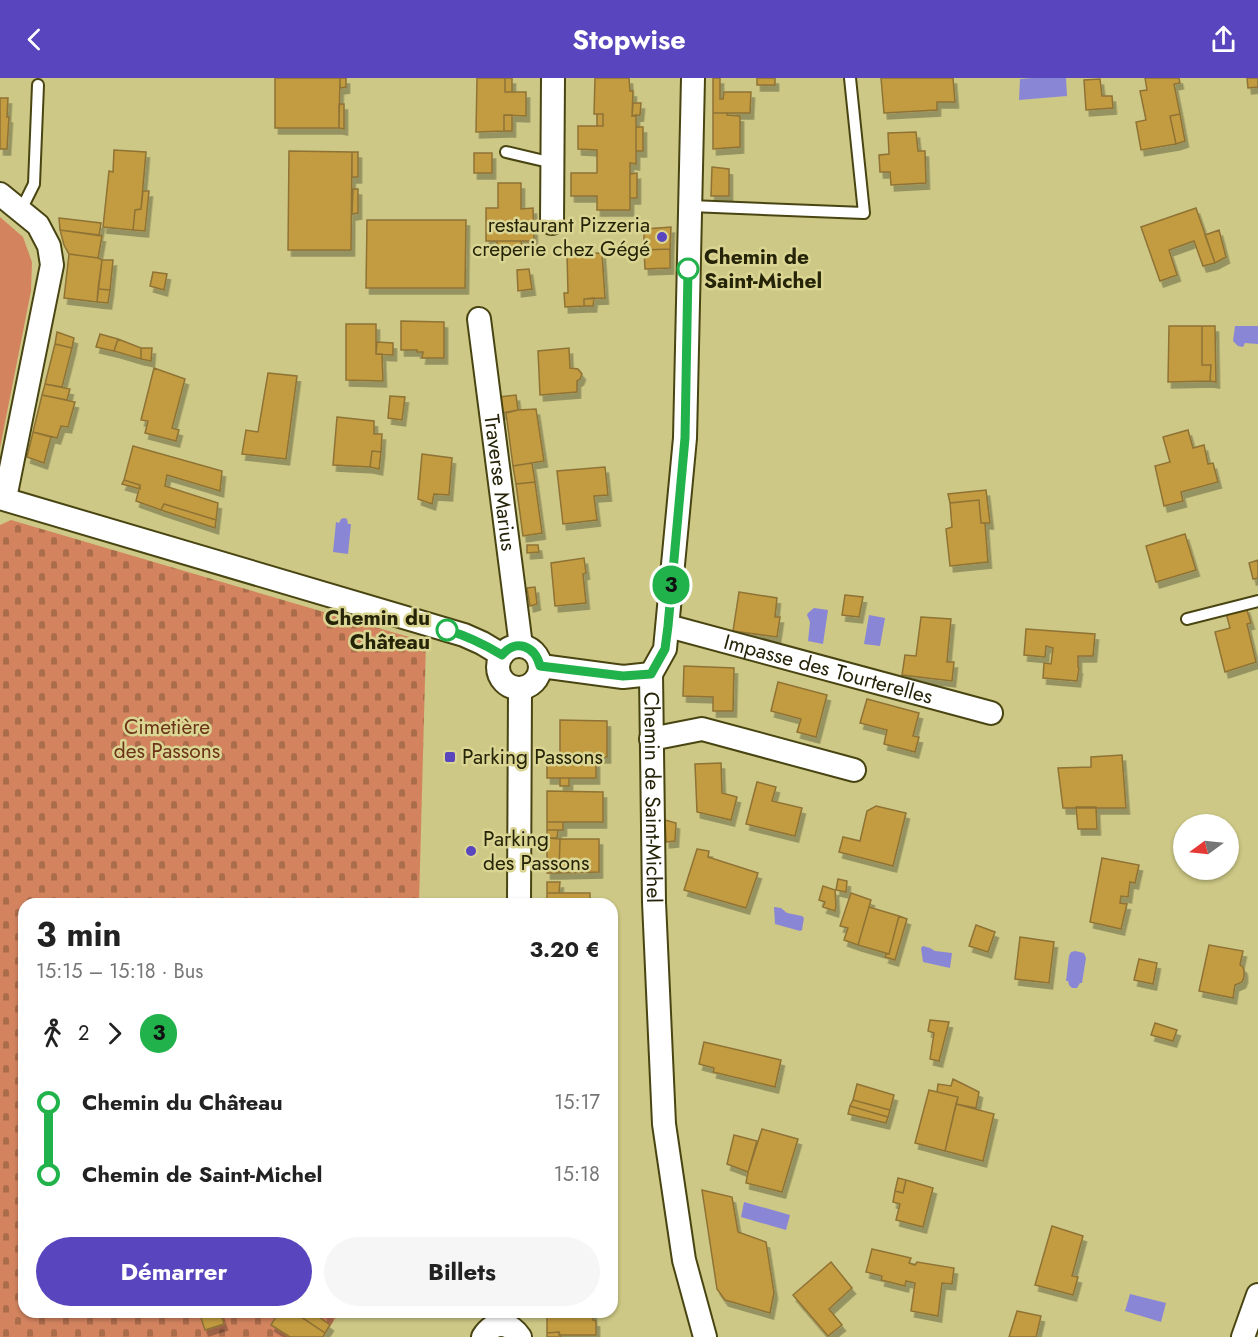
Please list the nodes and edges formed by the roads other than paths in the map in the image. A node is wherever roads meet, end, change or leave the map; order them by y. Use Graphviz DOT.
graph roads {
  1 [pos="553,78"];
  2 [pos="693,78"];
  3 [pos="850,78"];
  4 [pos="38,85"];
  5 [pos="506,152"];
  6 [pos="553,163"];
  7 [pos="0,194"];
  8 [pos="690,206"];
  9 [pos="21,210"];
  10 [pos="552,223"];
  11 [pos="479,320"];
  12 [pos="3,498"];
  13 [pos="1258,602"];
  14 [pos="1186,619"];
  15 [pos="668,626"];
  16 [pos="511,651"];
  17 [pos="540,666"];
  18 [pos="651,674"];
  19 [pos="520,689"];
  20 [pos="991,713"];
  21 [pos="651,739"];
  22 [pos="854,770"];
  23 [pos="519,898"];
  24 [pos="1258,1295"];
  25 [pos="517,1326"];
  26 [pos="483,1337"];
  27 [pos="705,1337"];
  28 [pos="1243,1337"];
  1 -- 6 [label="street"];
  2 -- 8 [label="street, Chemin de Saint-Michel"];
  3 -- 8 [label="lane"];
  4 -- 9 [label="lane"];
  5 -- 6 [label="lane"];
  6 -- 10 [label="street"];
  7 -- 9 [label="street"];
  8 -- 15 [label="street, Chemin de Saint-Michel"];
  9 -- 12 [label="street"];
  11 -- 16 [label="street, Traverse Marius"];
  12 -- 16 [label="street"];
  13 -- 14 [label="lane"];
  15 -- 18 [label="street, Chemin de Saint-Michel"];
  15 -- 20 [label="street, Impasse des Tourterelles"];
  16 -- 17 [label="street"];
  16 -- 19 [label="street"];
  17 -- 18 [label="street"];
  17 -- 19 [label="street"];
  18 -- 21 [label="street, Chemin de Saint-Michel"];
  19 -- 23 [label="street"];
  21 -- 22 [label="street"];
  21 -- 27 [label="street, Chemin de Saint-Michel"];
  24 -- 28 [label="street"];
  25 -- 26 [label="street"];
}
